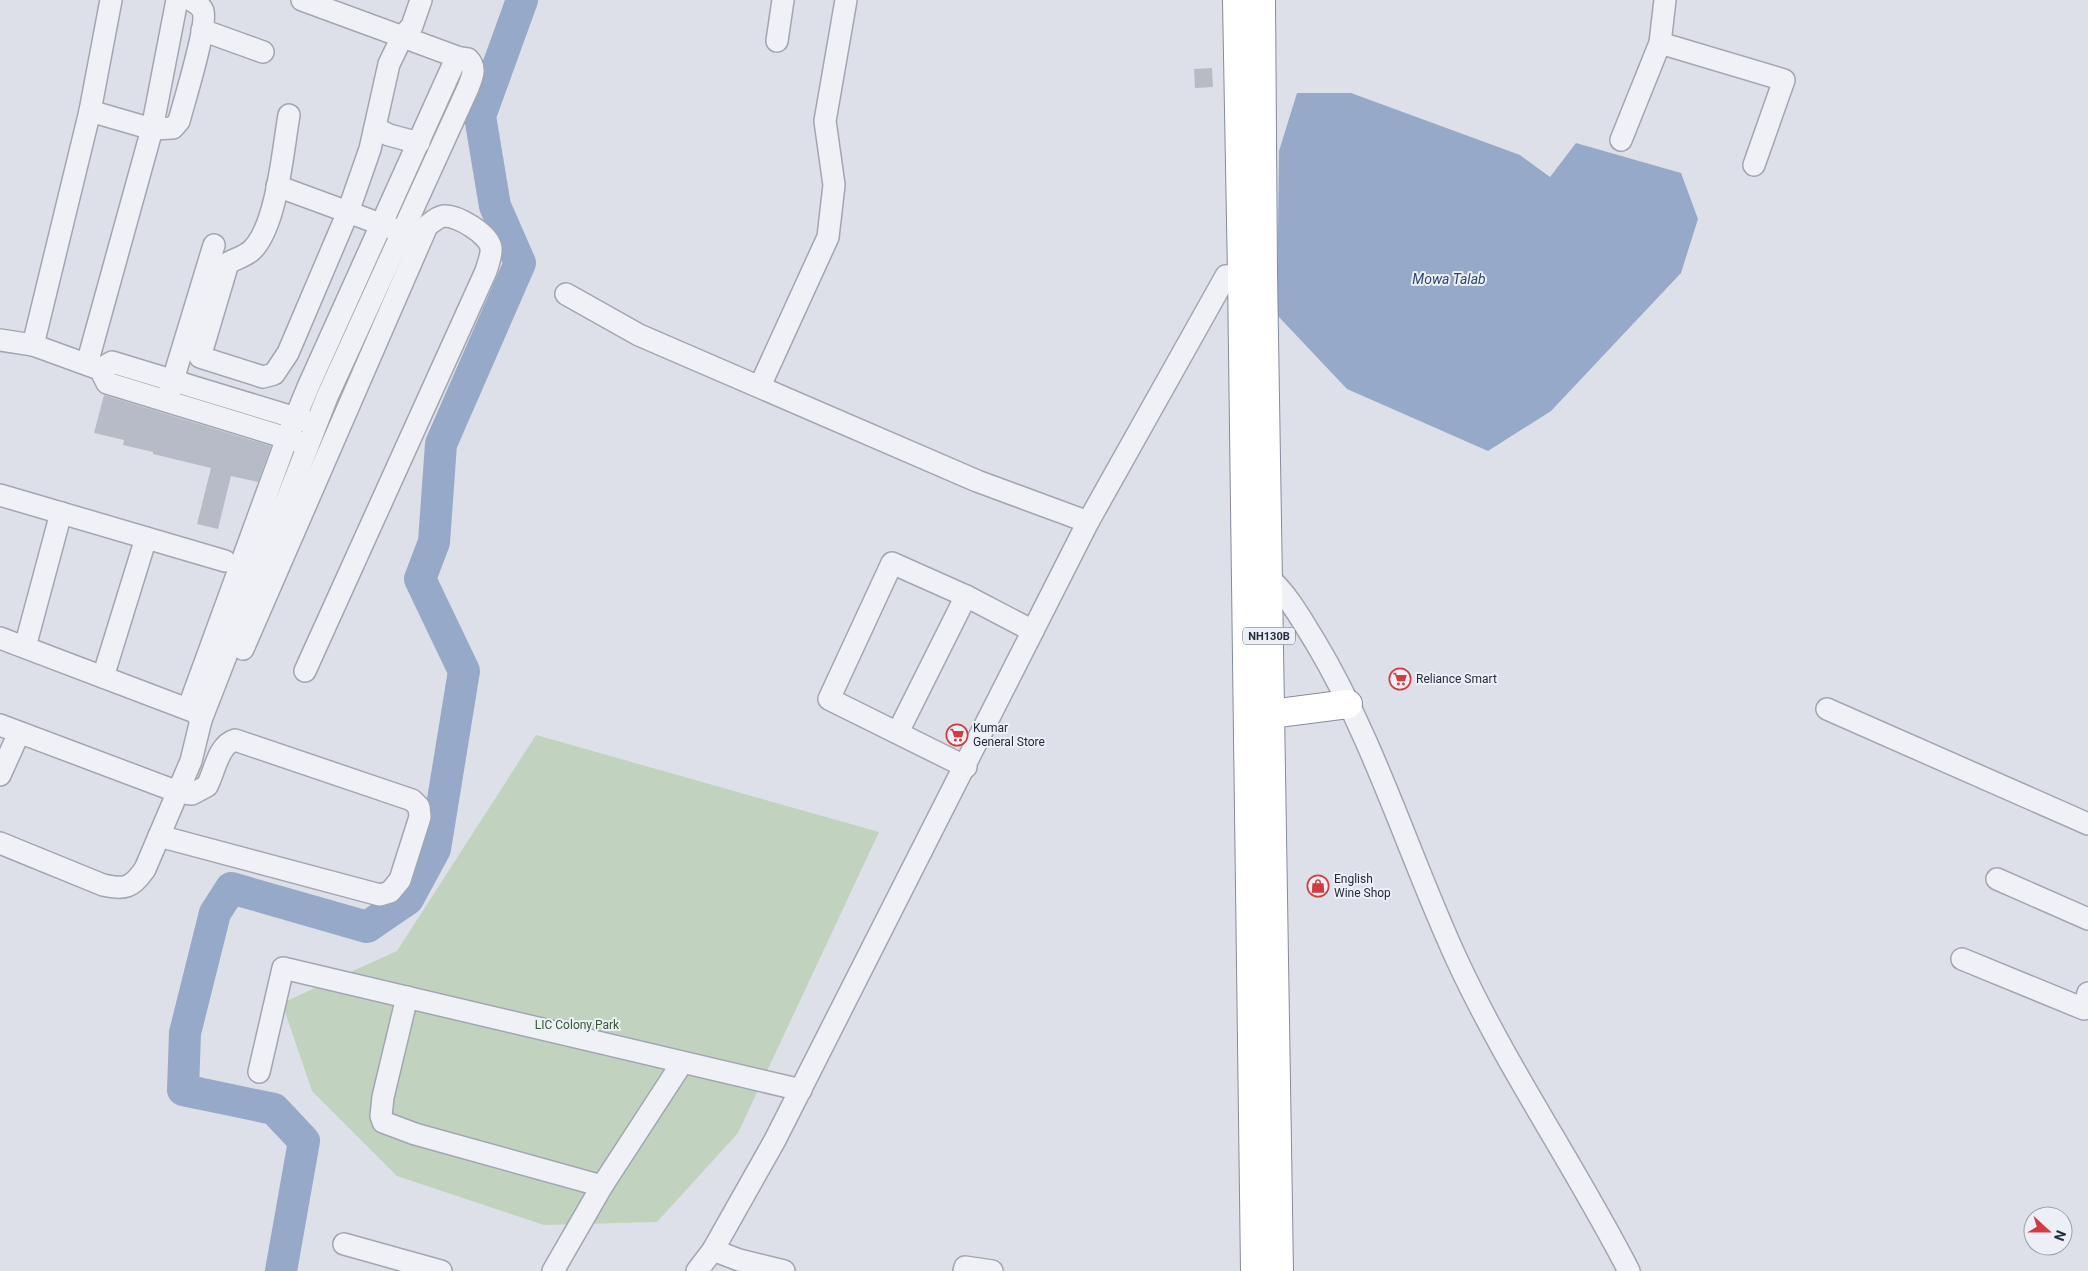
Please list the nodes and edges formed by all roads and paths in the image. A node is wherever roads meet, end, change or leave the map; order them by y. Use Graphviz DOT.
graph roads {
  1 [pos="111,0"];
  2 [pos="177,0"];
  3 [pos="191,0"];
  4 [pos="302,0"];
  5 [pos="420,0"];
  6 [pos="783,0"];
  7 [pos="846,0"];
  8 [pos="1237,0"];
  9 [pos="1261,0"];
  10 [pos="1664,0"];
  11 [pos="202,30"];
  12 [pos="402,37"];
  13 [pos="777,41"];
  14 [pos="1660,43"];
  15 [pos="263,52"];
  16 [pos="460,58"];
  17 [pos="90,111"];
  18 [pos="289,115"];
  19 [pos="374,128"];
  20 [pos="152,129"];
  21 [pos="1621,140"];
  22 [pos="419,143"];
  23 [pos="1754,165"];
  24 [pos="278,186"];
  25 [pos="348,212"];
  26 [pos="382,224"];
  27 [pos="402,233"];
  28 [pos="214,245"];
  29 [pos="1252,274"];
  30 [pos="356,282"];
  31 [pos="376,290"];
  32 [pos="566,294"];
  33 [pos="0,340"];
  34 [pos="328,342"];
  35 [pos="33,345"];
  36 [pos="348,351"];
  37 [pos="93,366"];
  38 [pos="173,380"];
  39 [pos="760,386"];
  40 [pos="166,401"];
  41 [pos="295,418"];
  42 [pos="312,434"];
  43 [pos="286,438"];
  44 [pos="333,443"];
  45 [pos="0,495"];
  46 [pos="60,513"];
  47 [pos="1088,522"];
  48 [pos="146,538"];
  49 [pos="225,561"];
  50 [pos="1268,577"];
  51 [pos="966,596"];
  52 [pos="1033,631"];
  53 [pos="0,638"];
  54 [pos="25,647"];
  55 [pos="243,649"];
  56 [pos="305,672"];
  57 [pos="103,677"];
  58 [pos="1348,704"];
  59 [pos="1827,709"];
  60 [pos="1270,714"];
  61 [pos="195,715"];
  62 [pos="10,729"];
  63 [pos="898,732"];
  64 [pos="966,767"];
  65 [pos="0,775"];
  66 [pos="178,792"];
  67 [pos="2088,824"];
  68 [pos="159,836"];
  69 [pos="0,843"];
  70 [pos="1997,879"];
  71 [pos="2088,919"];
  72 [pos="1962,959"];
  73 [pos="2088,993"];
  74 [pos="406,997"];
  75 [pos="682,1063"];
  76 [pos="259,1072"];
  77 [pos="801,1090"];
  78 [pos="602,1186"];
  79 [pos="344,1244"];
  80 [pos="713,1250"];
  81 [pos="441,1271"];
  82 [pos="553,1271"];
  83 [pos="697,1271"];
  84 [pos="784,1271"];
  85 [pos="964,1271"];
  86 [pos="992,1271"];
  87 [pos="1255,1271"];
  88 [pos="1279,1271"];
  89 [pos="1629,1271"];
  1 -- 17 [label="street"];
  2 -- 20 [label="street"];
  3 -- 11 [label="street"];
  4 -- 12 [label="street"];
  5 -- 12 [label="street"];
  6 -- 13 [label="street"];
  7 -- 39 [label="street"];
  8 -- 29 [label="highway, NH130B"];
  9 -- 29 [label="highway, NH130B"];
  10 -- 14 [label="street"];
  11 -- 15 [label="street"];
  11 -- 20 [label="street"];
  12 -- 16 [label="street"];
  12 -- 19 [label="street"];
  14 -- 21 [label="street"];
  14 -- 23 [label="street"];
  16 -- 22 [label="street"];
  16 -- 27 [label="street"];
  17 -- 20 [label="street"];
  17 -- 35 [label="street"];
  18 -- 24 [label="street"];
  19 -- 22 [label="street"];
  19 -- 25 [label="street"];
  20 -- 37 [label="street"];
  22 -- 26 [label="street"];
  24 -- 25 [label="street"];
  24 -- 25 [label="street"];
  25 -- 26 [label="street"];
  26 -- 27 [label="street"];
  26 -- 30 [label="street"];
  27 -- 31 [label="street"];
  28 -- 38 [label="street"];
  29 -- 47 [label="street"];
  29 -- 50 [label="highway, NH130B"];
  29 -- 87 [label="highway, NH130B"];
  30 -- 31 [label="street"];
  30 -- 34 [label="street"];
  31 -- 36 [label="street"];
  32 -- 39 [label="street"];
  33 -- 35 [label="street"];
  34 -- 36 [label="street"];
  34 -- 41 [label="street"];
  35 -- 37 [label="street"];
  36 -- 42 [label="street"];
  37 -- 38 [label="street"];
  37 -- 40 [label="street"];
  38 -- 40 [label="street"];
  38 -- 41 [label="street"];
  39 -- 47 [label="street"];
  40 -- 43 [label="street"];
  41 -- 42 [label="street"];
  41 -- 43 [label="street"];
  42 -- 43 [label="street"];
  42 -- 44 [label="street"];
  42 -- 61 [label="street"];
  43 -- 61 [label="street"];
  44 -- 55 [label="street"];
  44 -- 56 [label="street"];
  45 -- 46 [label="street"];
  46 -- 48 [label="street"];
  46 -- 54 [label="street"];
  47 -- 52 [label="street"];
  48 -- 49 [label="street"];
  48 -- 57 [label="street"];
  50 -- 58 [label="street"];
  50 -- 60 [label="highway, NH130B"];
  51 -- 52 [label="street"];
  51 -- 63 [label="street"];
  51 -- 63 [label="street"];
  52 -- 64 [label="street"];
  53 -- 54 [label="street"];
  54 -- 57 [label="street"];
  57 -- 61 [label="street"];
  58 -- 60 [label="highway"];
  58 -- 89 [label="street"];
  59 -- 67 [label="street"];
  60 -- 88 [label="highway, NH130B"];
  61 -- 66 [label="street"];
  62 -- 65 [label="street"];
  62 -- 66 [label="street"];
  63 -- 64 [label="street"];
  64 -- 77 [label="street"];
  66 -- 68 [label="street"];
  66 -- 68 [label="street"];
  68 -- 69 [label="street"];
  70 -- 71 [label="street"];
  72 -- 73 [label="street"];
  74 -- 75 [label="street"];
  74 -- 76 [label="street"];
  74 -- 78 [label="street"];
  75 -- 77 [label="street"];
  75 -- 78 [label="street"];
  77 -- 80 [label="street"];
  78 -- 82 [label="street"];
  79 -- 81 [label="street"];
  80 -- 83 [label="street"];
  80 -- 84 [label="street"];
  85 -- 86 [label="street"];
}
